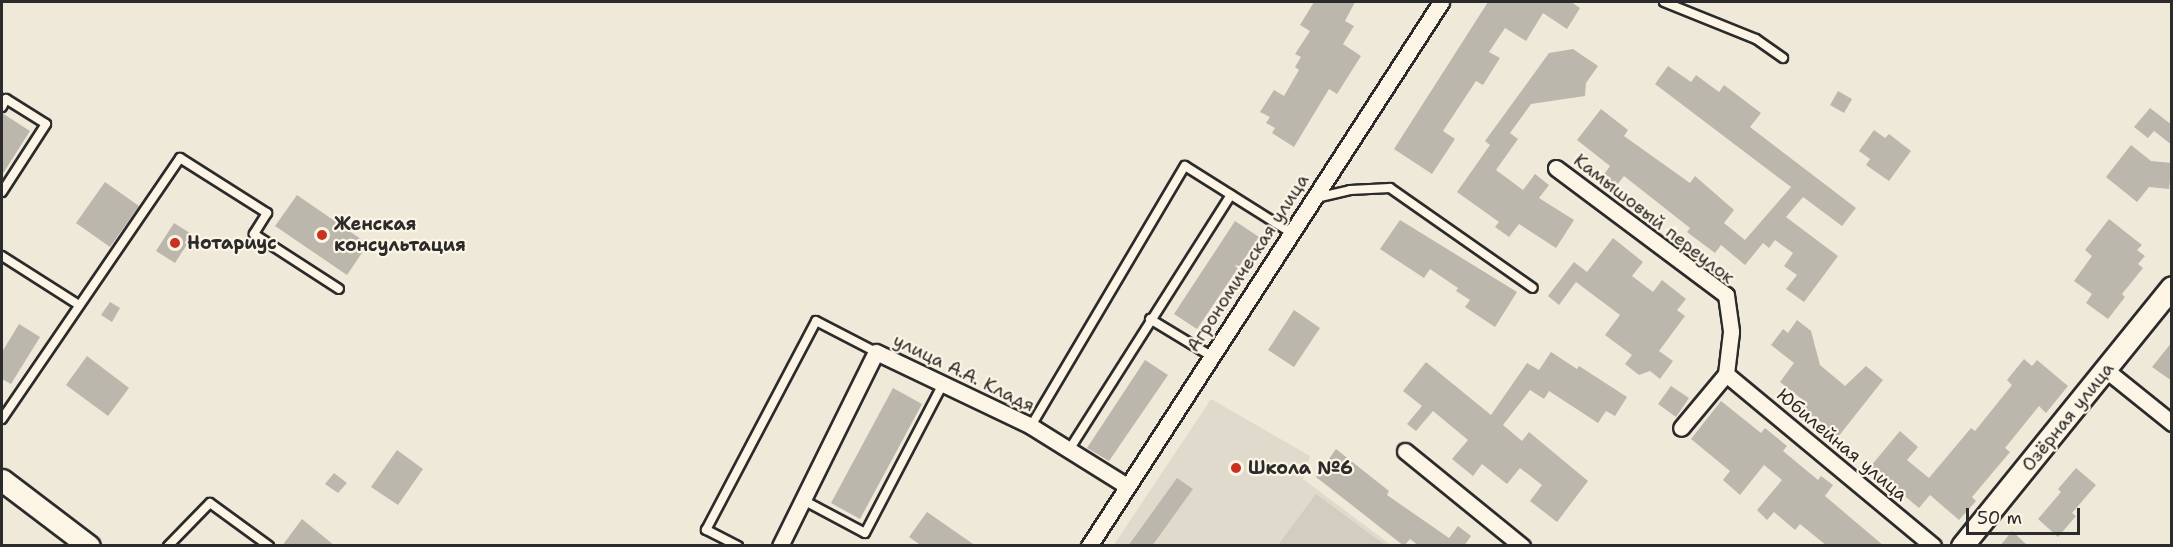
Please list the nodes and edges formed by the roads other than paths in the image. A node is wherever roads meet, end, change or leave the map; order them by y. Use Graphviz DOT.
graph roads {
  1 [pos="1441,2"];
  2 [pos="1664,2"];
  3 [pos="1783,58"];
  4 [pos="2,107"];
  5 [pos="1556,168"];
  6 [pos="2,192"];
  7 [pos="1231,195"];
  8 [pos="1311,200"];
  9 [pos="1290,232"];
  10 [pos="2,256"];
  11 [pos="2172,287"];
  12 [pos="1533,288"];
  13 [pos="339,290"];
  14 [pos="79,304"];
  15 [pos="1150,319"];
  16 [pos="876,352"];
  17 [pos="1211,356"];
  18 [pos="2106,369"];
  19 [pos="1726,374"];
  20 [pos="943,384"];
  21 [pos="2,419"];
  22 [pos="2172,423"];
  23 [pos="1030,426"];
  24 [pos="1682,428"];
  25 [pos="1069,450"];
  26 [pos="1405,451"];
  27 [pos="2,480"];
  28 [pos="1127,486"];
  29 [pos="802,500"];
  30 [pos="89,546"];
  31 [pos="168,546"];
  32 [pos="269,546"];
  33 [pos="738,546"];
  34 [pos="780,546"];
  35 [pos="1089,546"];
  36 [pos="1522,546"];
  37 [pos="1933,546"];
  38 [pos="1962,546"];
  1 -- 8 [label="street, Агрономическая улица"];
  2 -- 3 [label="lane"];
  4 -- 6 [label="lane"];
  5 -- 19 [label="street, Камышовый переулок"];
  7 -- 9 [label="lane"];
  7 -- 15 [label="lane"];
  7 -- 23 [label="lane"];
  8 -- 9 [label="street, Агрономическая улица"];
  8 -- 12 [label="lane"];
  9 -- 17 [label="street, Агрономическая улица"];
  10 -- 14 [label="lane"];
  11 -- 18 [label="street, Озёрная улица"];
  13 -- 14 [label="lane"];
  14 -- 21 [label="lane"];
  15 -- 17 [label="lane"];
  15 -- 25 [label="lane"];
  16 -- 20 [label="street, улица А.А. Кладя"];
  16 -- 29 [label="street, улица А.А. Кладя"];
  16 -- 33 [label="lane"];
  17 -- 28 [label="street, Агрономическая улица"];
  18 -- 22 [label="street"];
  18 -- 38 [label="street, Озёрная улица"];
  19 -- 24 [label="street"];
  19 -- 37 [label="street, Юбилейная улица"];
  20 -- 23 [label="street, улица А.А. Кладя"];
  20 -- 29 [label="lane"];
  23 -- 25 [label="street, улица А.А. Кладя"];
  25 -- 28 [label="street, улица А.А. Кладя"];
  26 -- 36 [label="street"];
  27 -- 30 [label="street"];
  28 -- 35 [label="street, Агрономическая улица"];
  29 -- 34 [label="street, улица А.А. Кладя"];
  31 -- 32 [label="lane"];
}
